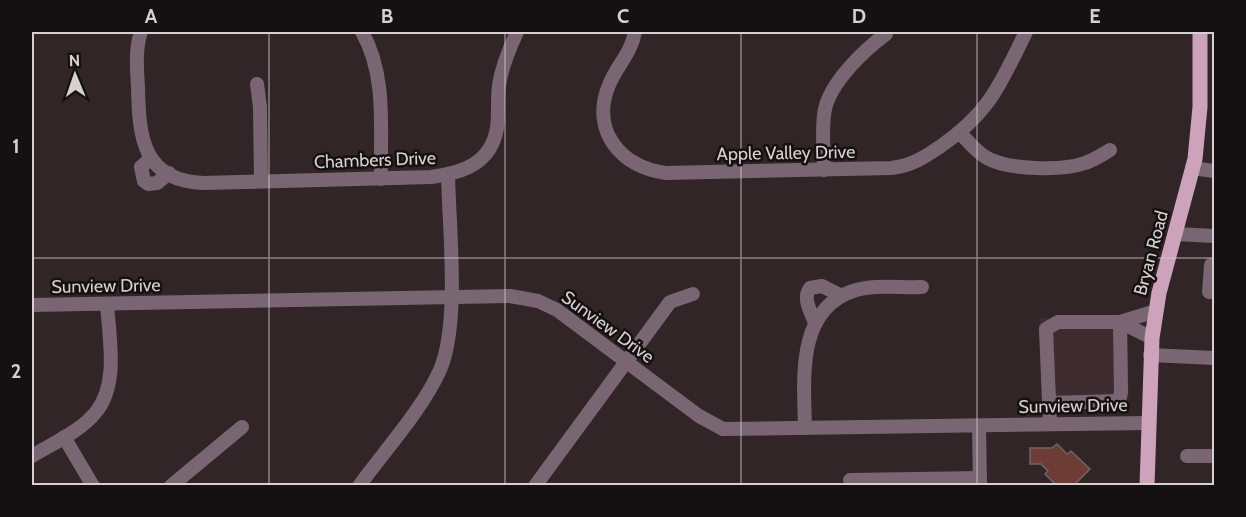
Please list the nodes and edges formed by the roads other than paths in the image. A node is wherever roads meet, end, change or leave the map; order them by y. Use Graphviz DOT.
graph roads {
  1 [pos="141,32"];
  2 [pos="362,32"];
  3 [pos="517,32"];
  4 [pos="635,32"];
  5 [pos="1026,32"];
  6 [pos="1200,32"];
  7 [pos="886,34"];
  8 [pos="257,84"];
  9 [pos="960,133"];
  10 [pos="1110,150"];
  11 [pos="151,158"];
  12 [pos="1192,168"];
  13 [pos="824,170"];
  14 [pos="1215,171"];
  15 [pos="169,173"];
  16 [pos="448,175"];
  17 [pos="381,179"];
  18 [pos="261,181"];
  19 [pos="1175,234"];
  20 [pos="1215,236"];
  21 [pos="1215,265"];
  22 [pos="922,287"];
  23 [pos="1215,292"];
  24 [pos="693,294"];
  25 [pos="450,296"];
  26 [pos="842,296"];
  27 [pos="107,304"];
  28 [pos="32,305"];
  29 [pos="1156,311"];
  30 [pos="1120,322"];
  31 [pos="815,323"];
  32 [pos="1152,338"];
  33 [pos="1150,355"];
  34 [pos="1215,358"];
  35 [pos="625,362"];
  36 [pos="1048,403"];
  37 [pos="1148,423"];
  38 [pos="1050,424"];
  39 [pos="979,426"];
  40 [pos="242,427"];
  41 [pos="805,428"];
  42 [pos="64,437"];
  43 [pos="32,456"];
  44 [pos="1187,456"];
  45 [pos="1215,456"];
  46 [pos="850,480"];
  47 [pos="980,482"];
  48 [pos="93,486"];
  49 [pos="171,486"];
  50 [pos="358,486"];
  51 [pos="535,486"];
  52 [pos="1147,486"];
  1 -- 11 [label="street, Chambers Drive"];
  2 -- 17 [label="street"];
  3 -- 16 [label="street, Chambers Drive"];
  4 -- 13 [label="street, Apple Valley Drive"];
  5 -- 9 [label="street, Apple Valley Drive"];
  6 -- 12 [label="main road, Bryan Road"];
  7 -- 13 [label="street"];
  8 -- 18 [label="street"];
  9 -- 10 [label="street"];
  9 -- 13 [label="street, Apple Valley Drive"];
  11 -- 15 [label="street, Chambers Drive"];
  11 -- 15 [label="street"];
  12 -- 14 [label="street"];
  12 -- 19 [label="main road, Bryan Road"];
  15 -- 18 [label="street, Chambers Drive"];
  16 -- 17 [label="street, Chambers Drive"];
  16 -- 25 [label="street"];
  17 -- 18 [label="street, Chambers Drive"];
  19 -- 20 [label="street"];
  19 -- 29 [label="main road, Bryan Road"];
  21 -- 23 [label="street"];
  22 -- 26 [label="street"];
  24 -- 35 [label="street"];
  25 -- 27 [label="street, Sunview Drive"];
  25 -- 35 [label="street, Sunview Drive"];
  25 -- 50 [label="street"];
  26 -- 31 [label="street"];
  26 -- 31 [label="street"];
  27 -- 28 [label="street, Sunview Drive"];
  27 -- 42 [label="street"];
  29 -- 30 [label="street"];
  29 -- 32 [label="main road, Bryan Road"];
  30 -- 32 [label="street"];
  30 -- 36 [label="street"];
  30 -- 36 [label="street"];
  31 -- 41 [label="street"];
  32 -- 33 [label="main road, Bryan Road"];
  33 -- 34 [label="street"];
  33 -- 37 [label="main road, Bryan Road"];
  35 -- 41 [label="street, Sunview Drive"];
  35 -- 51 [label="street"];
  36 -- 38 [label="street"];
  37 -- 38 [label="street, Sunview Drive"];
  37 -- 52 [label="main road, Bryan Road"];
  38 -- 39 [label="street, Sunview Drive"];
  39 -- 41 [label="street, Sunview Drive"];
  39 -- 47 [label="street"];
  40 -- 49 [label="street"];
  42 -- 43 [label="street"];
  42 -- 48 [label="street"];
  44 -- 45 [label="street"];
  46 -- 47 [label="street"];
}
